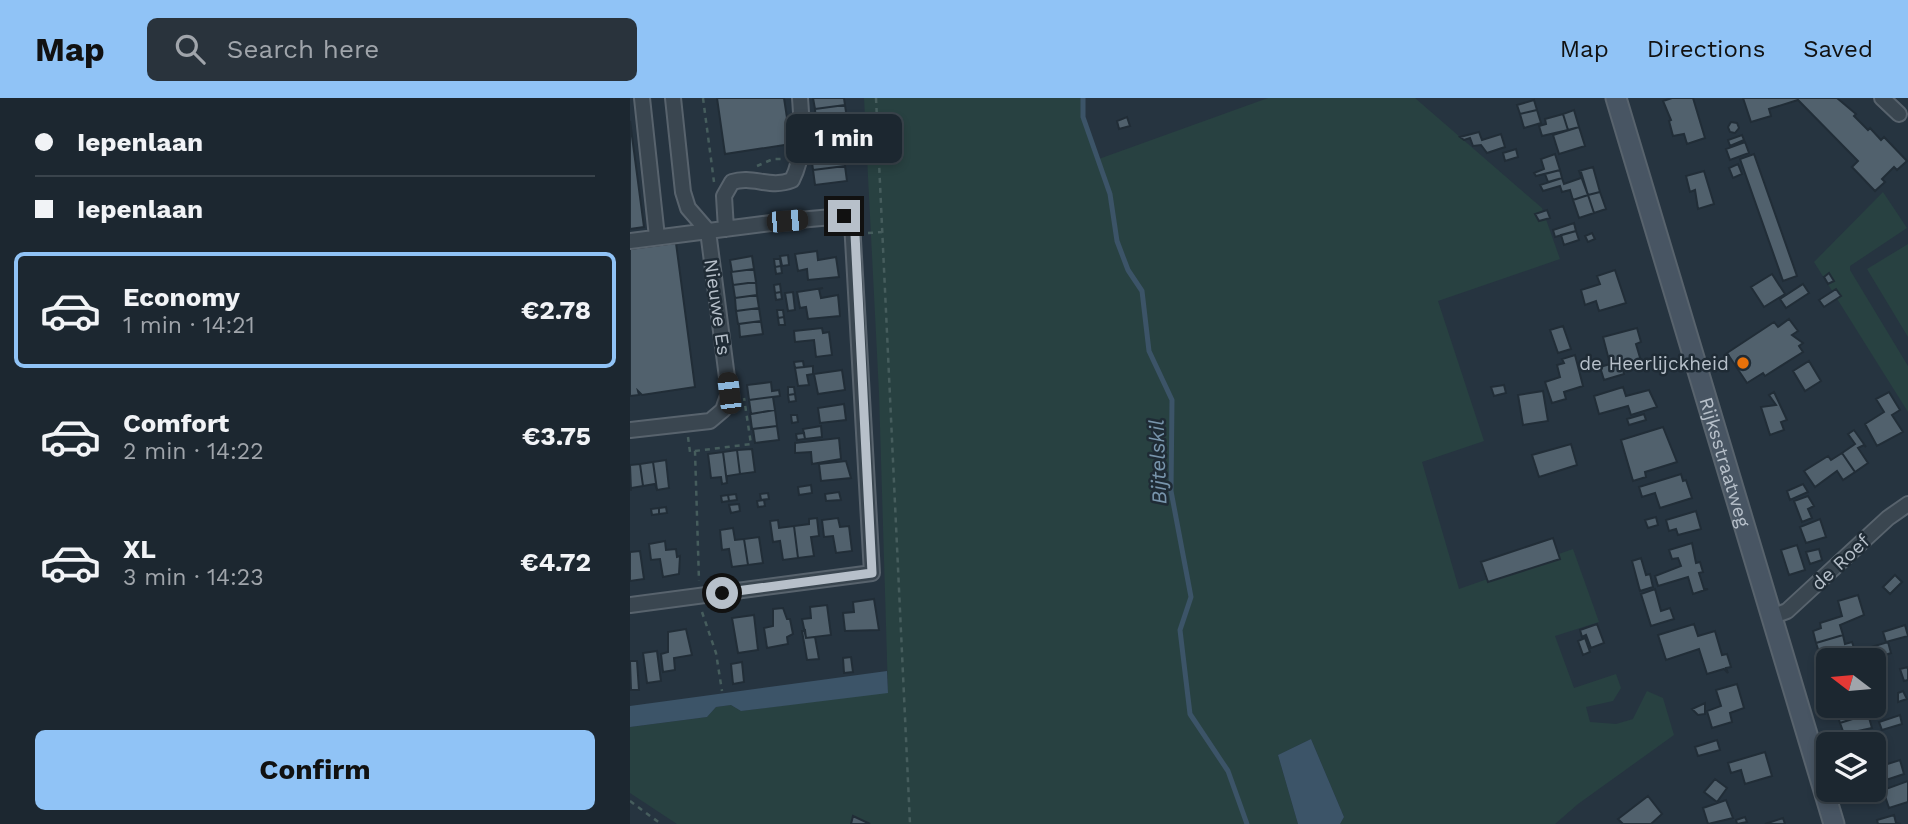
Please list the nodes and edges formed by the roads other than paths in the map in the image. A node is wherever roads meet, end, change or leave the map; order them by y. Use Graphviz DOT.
graph roads {
  1 [pos="642,98"];
  2 [pos="673,98"];
  3 [pos="800,98"];
  4 [pos="1616,98"];
  5 [pos="1882,98"];
  6 [pos="1899,114"];
  7 [pos="726,229"];
  8 [pos="708,231"];
  9 [pos="657,237"];
  10 [pos="630,241"];
  11 [pos="630,430"];
  12 [pos="1908,504"];
  13 [pos="630,605"];
  14 [pos="1771,617"];
  15 [pos="1834,824"];
  1 -- 9 [label="street"];
  2 -- 8 [label="street, Nieuwe Es"];
  3 -- 7 [label="street, Nieuwe Es"];
  4 -- 14 [label="street, Rijksstraatweg"];
  5 -- 6 [label="street"];
  7 -- 8 [label="street"];
  7 -- 13 [label="street"];
  8 -- 9 [label="street, Nieuwe Es"];
  8 -- 11 [label="street, Nieuwe Es"];
  9 -- 10 [label="street, Nieuwe Es"];
  12 -- 14 [label="street, de Roef"];
  14 -- 15 [label="street, Rijksstraatweg"];
}
